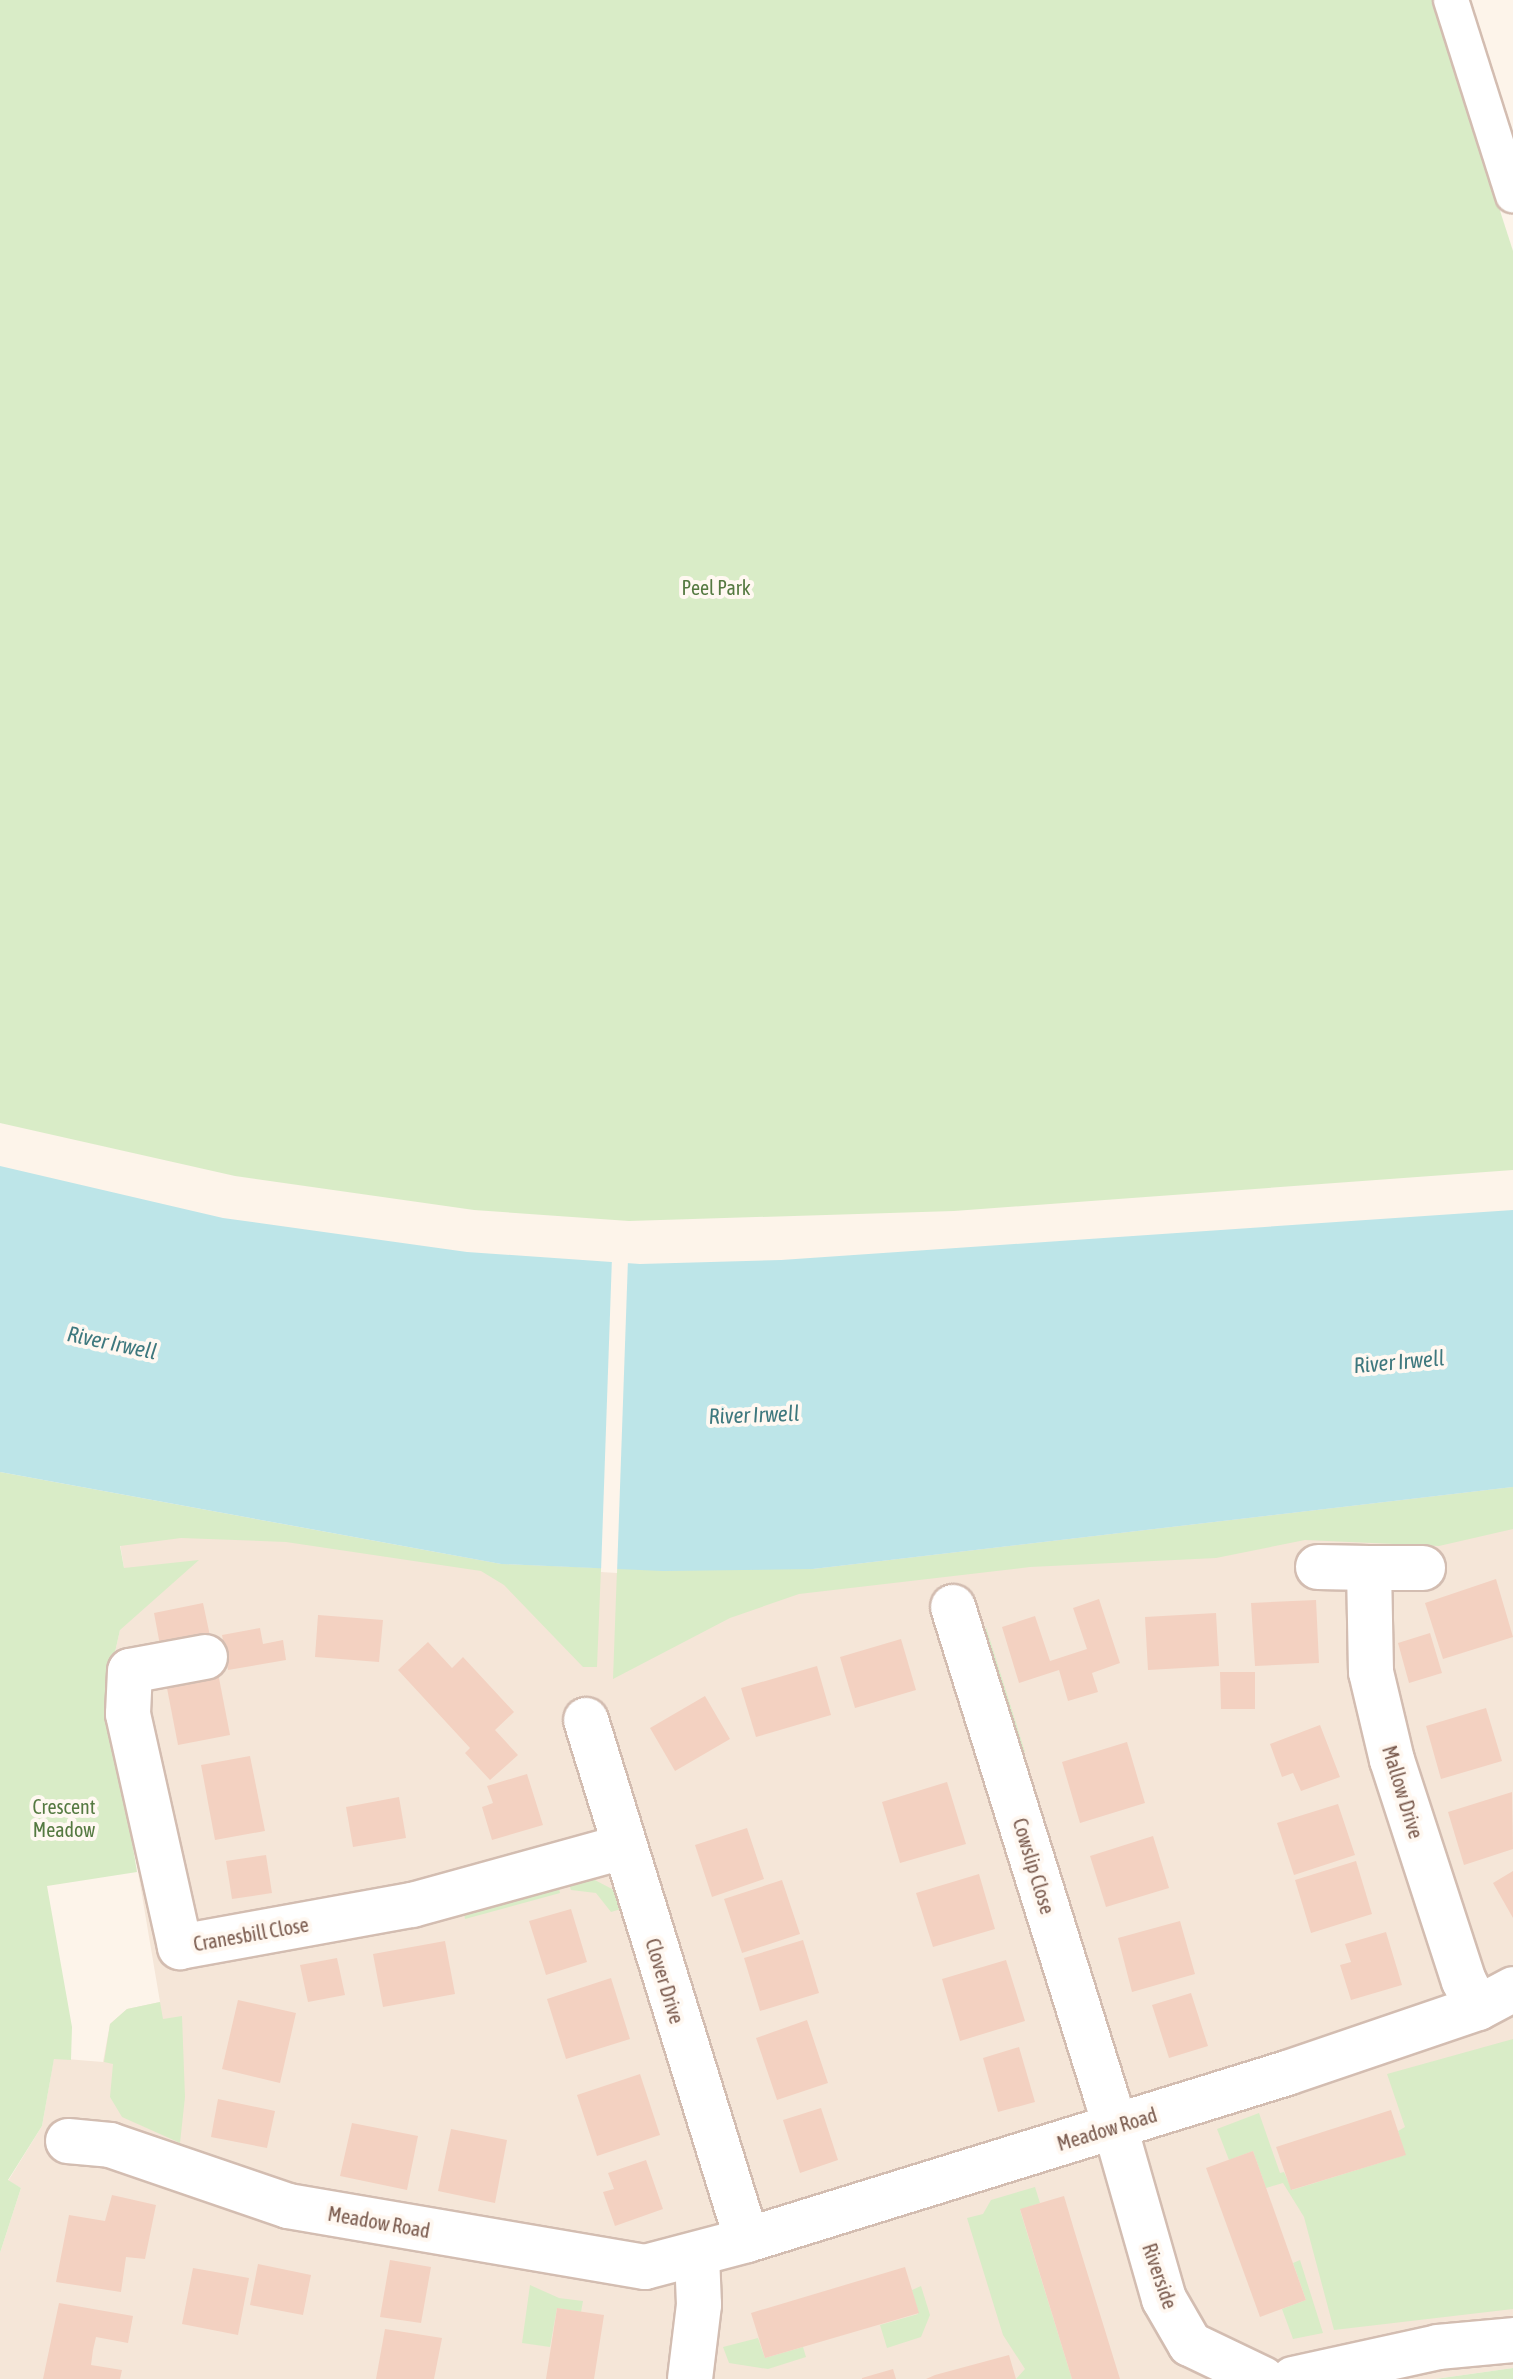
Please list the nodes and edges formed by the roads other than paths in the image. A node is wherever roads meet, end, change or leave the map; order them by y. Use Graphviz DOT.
graph roads {
  1 [pos="1451,0"];
  2 [pos="1513,195"];
  3 [pos="1318,1567"];
  4 [pos="1369,1568"];
  5 [pos="1423,1568"];
  6 [pos="953,1607"];
  7 [pos="205,1657"];
  8 [pos="586,1720"];
  9 [pos="623,1847"];
  10 [pos="1496,1999"];
  11 [pos="1115,2126"];
  12 [pos="68,2141"];
  13 [pos="747,2240"];
  14 [pos="697,2255"];
  15 [pos="1513,2340"];
  16 [pos="690,2379"];
  17 [pos="1263,2379"];
  18 [pos="1293,2379"];
  1 -- 2 [label="street"];
  3 -- 4 [label="street"];
  4 -- 5 [label="street"];
  4 -- 10 [label="street, Mallow Drive"];
  6 -- 11 [label="street, Cowslip Close"];
  7 -- 9 [label="street, Cranesbill Close"];
  8 -- 9 [label="street, Clover Drive"];
  9 -- 13 [label="street, Clover Drive"];
  10 -- 11 [label="street, Meadow Road"];
  11 -- 13 [label="street, Meadow Road"];
  11 -- 17 [label="street, Riverside"];
  12 -- 14 [label="street, Meadow Road"];
  13 -- 14 [label="street, Meadow Road"];
  14 -- 16 [label="street"];
  15 -- 18 [label="street"];
}
